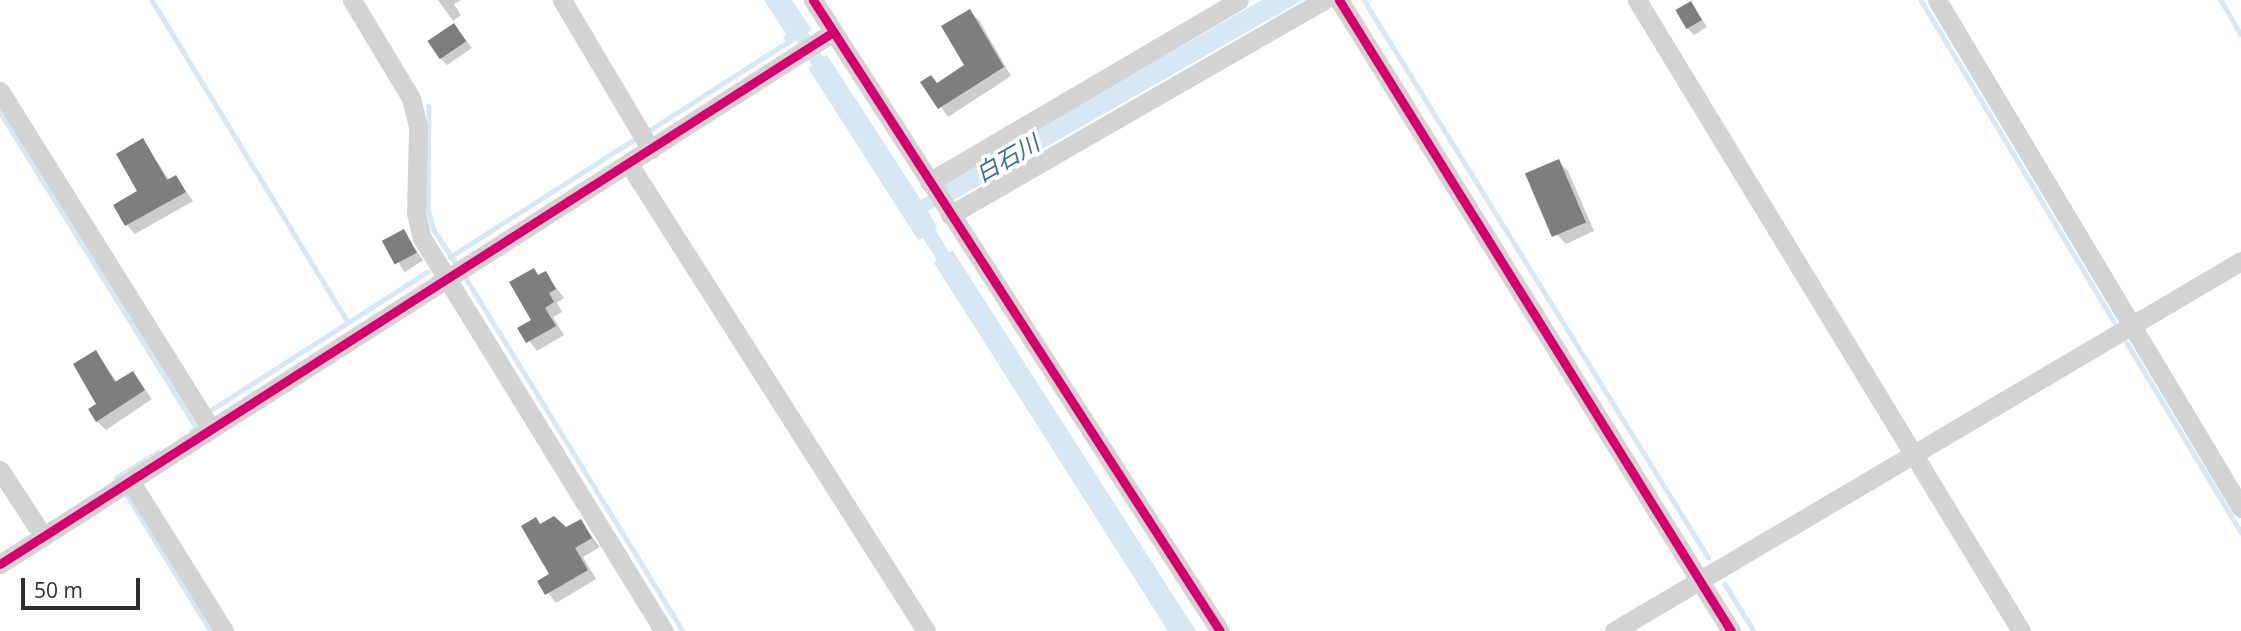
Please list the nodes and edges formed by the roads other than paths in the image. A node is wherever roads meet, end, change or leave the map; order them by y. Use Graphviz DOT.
graph roads {
  1 [pos="352,0"];
  2 [pos="562,0"];
  3 [pos="813,0"];
  4 [pos="1239,0"];
  5 [pos="1324,0"];
  6 [pos="1339,0"];
  7 [pos="1637,0"];
  8 [pos="1937,0"];
  9 [pos="826,37"];
  10 [pos="0,91"];
  11 [pos="651,150"];
  12 [pos="629,164"];
  13 [pos="931,185"];
  14 [pos="947,211"];
  15 [pos="2241,261"];
  16 [pos="456,273"];
  17 [pos="2130,325"];
  18 [pos="211,429"];
  19 [pos="1913,455"];
  20 [pos="0,470"];
  21 [pos="131,482"];
  22 [pos="2241,508"];
  23 [pos="43,536"];
  24 [pos="0,564"];
  25 [pos="1700,580"];
  26 [pos="224,631"];
  27 [pos="664,631"];
  28 [pos="926,631"];
  29 [pos="1220,631"];
  30 [pos="1614,631"];
  31 [pos="1731,631"];
  32 [pos="2021,631"];
  1 -- 16 [label="street"];
  2 -- 11 [label="street"];
  3 -- 9 [label="street"];
  4 -- 13 [label="street"];
  5 -- 14 [label="street"];
  6 -- 25 [label="street"];
  7 -- 19 [label="street"];
  8 -- 17 [label="street"];
  9 -- 11 [label="street"];
  9 -- 13 [label="street"];
  10 -- 18 [label="street"];
  11 -- 12 [label="street"];
  12 -- 16 [label="street"];
  12 -- 28 [label="street"];
  13 -- 14 [label="street"];
  14 -- 29 [label="street"];
  15 -- 17 [label="street"];
  16 -- 18 [label="street"];
  16 -- 27 [label="street"];
  17 -- 19 [label="street"];
  17 -- 22 [label="street"];
  18 -- 21 [label="street"];
  19 -- 25 [label="street"];
  19 -- 32 [label="street"];
  20 -- 23 [label="street"];
  21 -- 23 [label="street"];
  21 -- 26 [label="street"];
  23 -- 24 [label="street"];
  25 -- 30 [label="street"];
  25 -- 31 [label="street"];
}
